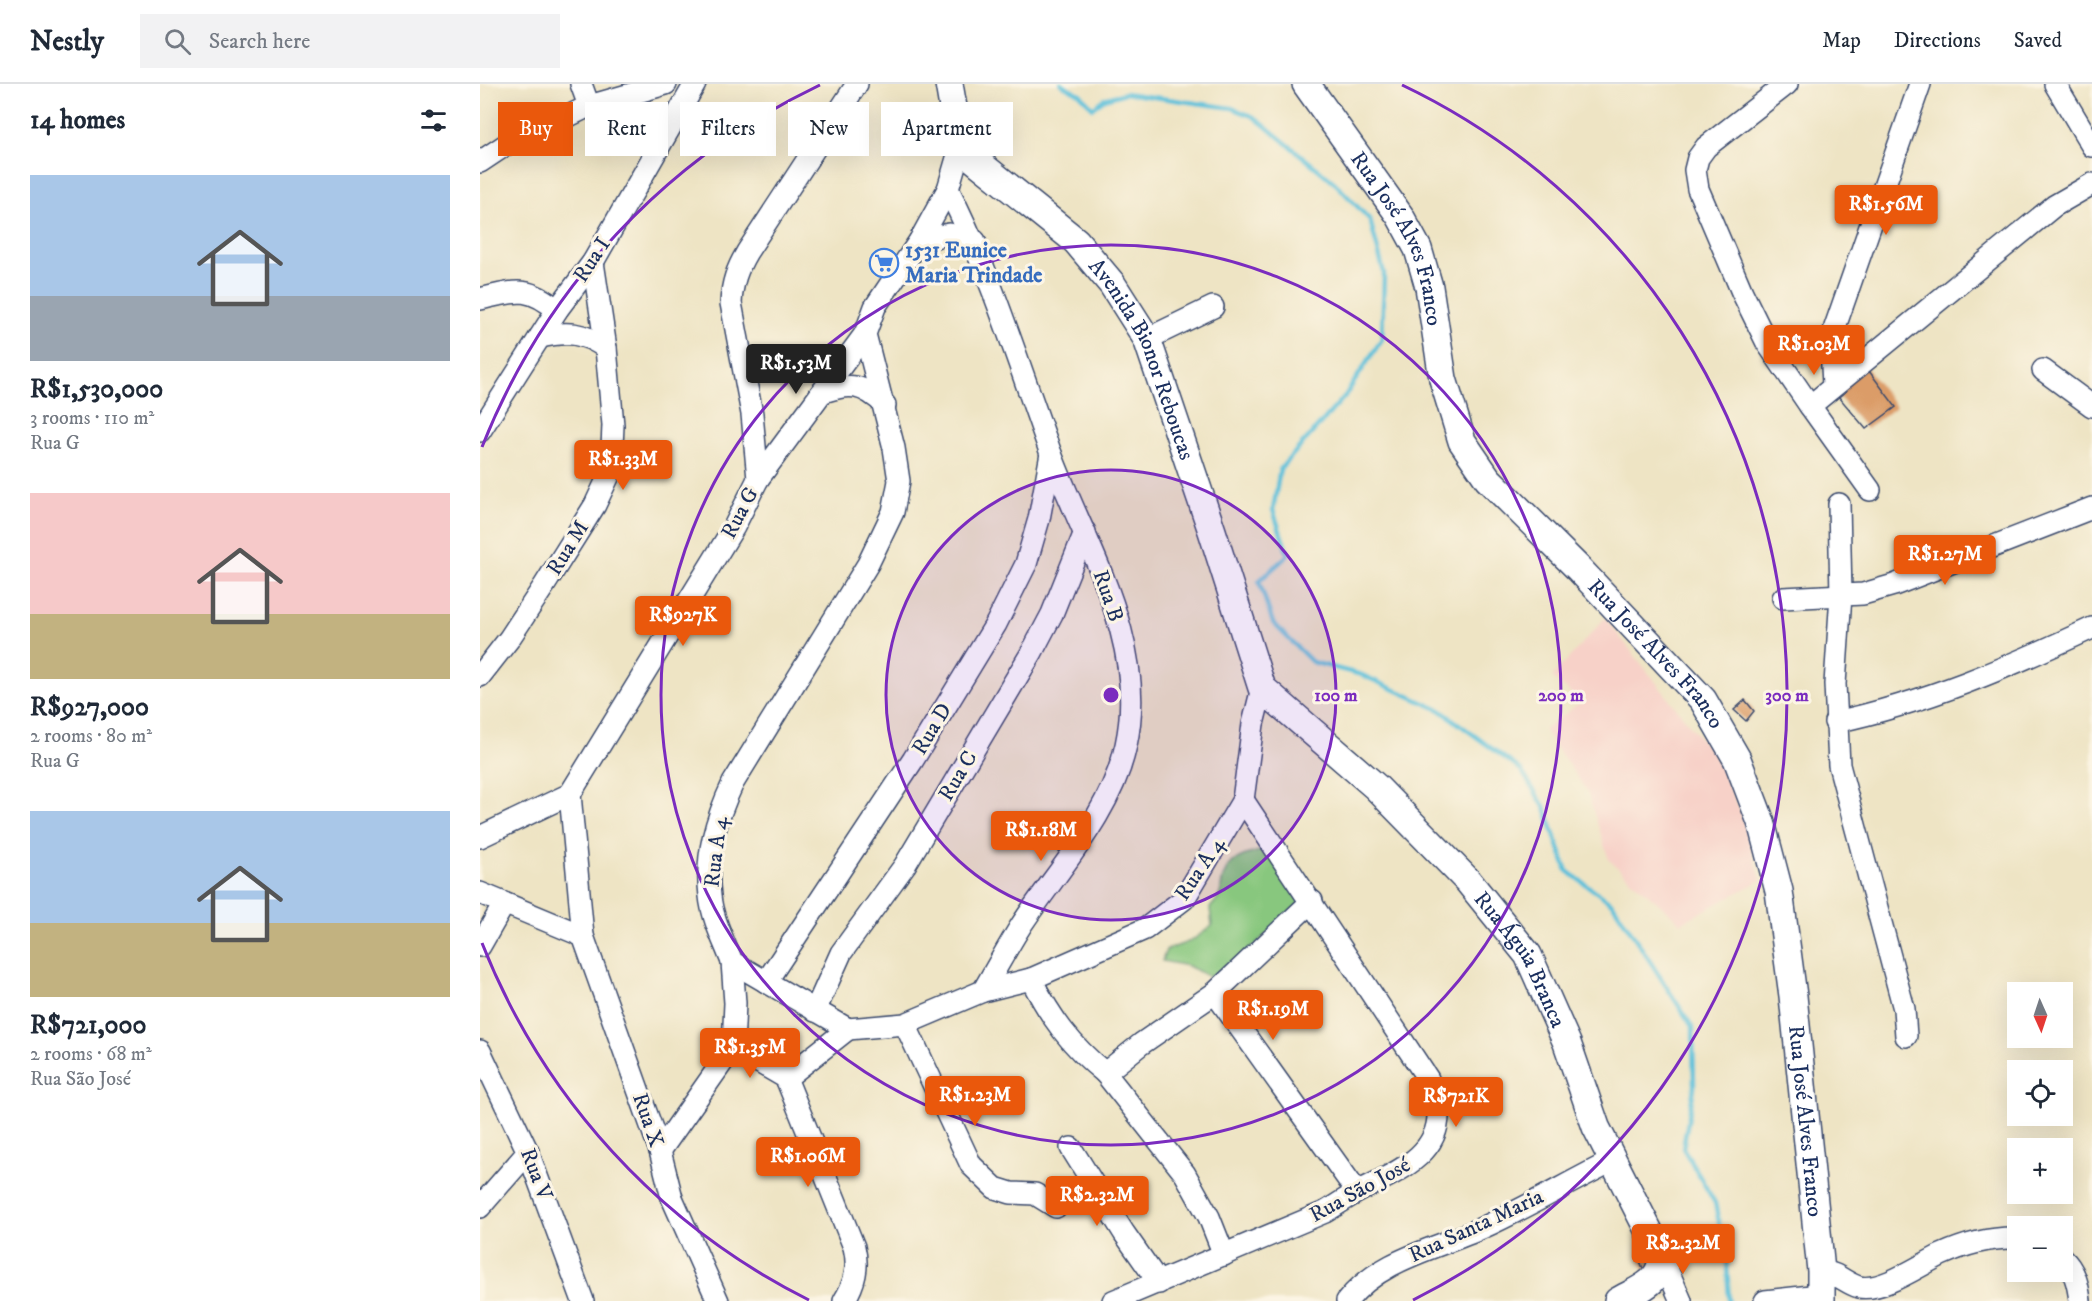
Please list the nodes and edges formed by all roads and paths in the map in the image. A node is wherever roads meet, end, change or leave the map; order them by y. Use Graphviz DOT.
graph roads {
  1 [pos="581,84"];
  2 [pos="666,84"];
  3 [pos="695,84"];
  4 [pos="857,84"];
  5 [pos="949,84"];
  6 [pos="1306,84"];
  7 [pos="1787,84"];
  8 [pos="1920,84"];
  9 [pos="2055,84"];
  10 [pos="588,102"];
  11 [pos="603,102"];
  12 [pos="952,102"];
  13 [pos="585,108"];
  14 [pos="2092,146"];
  15 [pos="958,156"];
  16 [pos="970,156"];
  17 [pos="480,162"];
  18 [pos="2092,184"];
  19 [pos="948,189"];
  20 [pos="920,240"];
  21 [pos="975,241"];
  22 [pos="593,262"];
  23 [pos="480,298"];
  24 [pos="1213,307"];
  25 [pos="557,310"];
  26 [pos="867,327"];
  27 [pos="540,337"];
  28 [pos="1147,339"];
  29 [pos="606,348"];
  30 [pos="2043,370"];
  31 [pos="1833,385"];
  32 [pos="821,393"];
  33 [pos="885,405"];
  34 [pos="1810,406"];
  35 [pos="2092,406"];
  36 [pos="480,431"];
  37 [pos="1051,454"];
  38 [pos="758,479"];
  39 [pos="1870,490"];
  40 [pos="1839,504"];
  41 [pos="2092,508"];
  42 [pos="1085,532"];
  43 [pos="1841,595"];
  44 [pos="1783,598"];
  45 [pos="2092,628"];
  46 [pos="480,676"];
  47 [pos="1262,688"];
  48 [pos="1835,722"];
  49 [pos="570,794"];
  50 [pos="1243,800"];
  51 [pos="480,837"];
  52 [pos="480,893"];
  53 [pos="1312,901"];
  54 [pos="504,904"];
  55 [pos="583,936"];
  56 [pos="480,946"];
  57 [pos="732,962"];
  58 [pos="1031,979"];
  59 [pos="766,982"];
  60 [pos="983,991"];
  61 [pos="1215,993"];
  62 [pos="815,1011"];
  63 [pos="905,1024"];
  64 [pos="848,1029"];
  65 [pos="1906,1036"];
  66 [pos="733,1047"];
  67 [pos="480,1051"];
  68 [pos="1105,1073"];
  69 [pos="786,1078"];
  70 [pos="1071,1148"];
  71 [pos="660,1151"];
  72 [pos="528,1152"];
  73 [pos="1612,1161"];
  74 [pos="1357,1192"];
  75 [pos="480,1207"];
  76 [pos="1056,1207"];
  77 [pos="2007,1239"];
  78 [pos="1224,1255"];
  79 [pos="1659,1268"];
  80 [pos="2073,1271"];
  81 [pos="1159,1283"];
  82 [pos="1821,1289"];
  83 [pos="1772,1300"];
  84 [pos="583,1301"];
  85 [pos="718,1301"];
  86 [pos="844,1301"];
  87 [pos="1113,1301"];
  88 [pos="1347,1301"];
  89 [pos="1618,1301"];
  90 [pos="1681,1301"];
  91 [pos="2080,1301"];
  1 -- 10 [label="street"];
  2 -- 11 [label="street"];
  3 -- 22 [label="street, Rua I"];
  4 -- 38 [label="street, Rua G"];
  5 -- 12 [label="main road"];
  6 -- 82 [label="main road, Rua José Alves Franco"];
  7 -- 34 [label="street"];
  8 -- 31 [label="street"];
  9 -- 14 [label="street"];
  13 -- 17 [label="street"];
  15 -- 19 [label="street"];
  16 -- 28 [label="main road, Avenida Bionor Reboucas"];
  18 -- 31 [label="street"];
  19 -- 20 [label="street"];
  19 -- 21 [label="street, Rua B"];
  20 -- 21 [label="street"];
  20 -- 26 [label="street"];
  21 -- 37 [label="street, Rua B"];
  22 -- 25 [label="street, Rua I"];
  22 -- 29 [label="street, Rua M"];
  23 -- 25 [label="street"];
  24 -- 28 [label="street"];
  25 -- 27 [label="street, Rua I"];
  26 -- 32 [label="street"];
  26 -- 33 [label="street, Rua A 4"];
  27 -- 29 [label="street"];
  27 -- 36 [label="street, Rua I"];
  28 -- 47 [label="main road, Avenida Bionor Reboucas"];
  29 -- 46 [label="street, Rua M"];
  30 -- 35 [label="street"];
  31 -- 34 [label="street"];
  32 -- 33 [label="street"];
  32 -- 38 [label="street"];
  33 -- 57 [label="street, Rua A 4"];
  34 -- 39 [label="street"];
  37 -- 42 [label="street, Rua B"];
  37 -- 59 [label="street, Rua D"];
  38 -- 49 [label="street, Rua G"];
  40 -- 43 [label="street"];
  41 -- 43 [label="street"];
  42 -- 60 [label="street, Rua B"];
  42 -- 62 [label="street, Rua C"];
  43 -- 44 [label="street"];
  43 -- 48 [label="street"];
  45 -- 48 [label="street"];
  47 -- 50 [label="street"];
  47 -- 73 [label="main road, Rua Águia Branca"];
  48 -- 65 [label="street"];
  49 -- 51 [label="street"];
  49 -- 55 [label="street, Rua X"];
  50 -- 53 [label="street, Rua São José"];
  50 -- 58 [label="street, Rua A 4"];
  52 -- 54 [label="street"];
  53 -- 61 [label="street"];
  53 -- 74 [label="street, Rua São José"];
  54 -- 55 [label="street"];
  54 -- 56 [label="street"];
  55 -- 71 [label="street, Rua X"];
  57 -- 59 [label="street"];
  57 -- 66 [label="street, Rua A 4"];
  58 -- 60 [label="street, Rua A 4"];
  58 -- 68 [label="street"];
  59 -- 62 [label="street"];
  60 -- 63 [label="street, Rua A 4"];
  61 -- 68 [label="street"];
  61 -- 74 [label="street"];
  62 -- 64 [label="street"];
  63 -- 64 [label="street, Rua A 4"];
  63 -- 76 [label="street"];
  64 -- 69 [label="street"];
  66 -- 69 [label="street"];
  66 -- 71 [label="street"];
  67 -- 72 [label="street, Rua V"];
  68 -- 78 [label="street"];
  69 -- 86 [label="street"];
  70 -- 81 [label="street"];
  71 -- 85 [label="street, Rua X"];
  72 -- 75 [label="street"];
  72 -- 84 [label="street, Rua V"];
  73 -- 79 [label="main road, Rua Águia Branca"];
  73 -- 88 [label="street, Rua Santa Maria"];
  74 -- 78 [label="street, Rua São José"];
  77 -- 82 [label="street"];
  78 -- 81 [label="street, Rua São José"];
  79 -- 89 [label="main road"];
  79 -- 90 [label="street, Rua Águia Branca"];
  80 -- 91 [label="street"];
  81 -- 87 [label="street, Rua São José"];
  82 -- 83 [label="street"];
}
